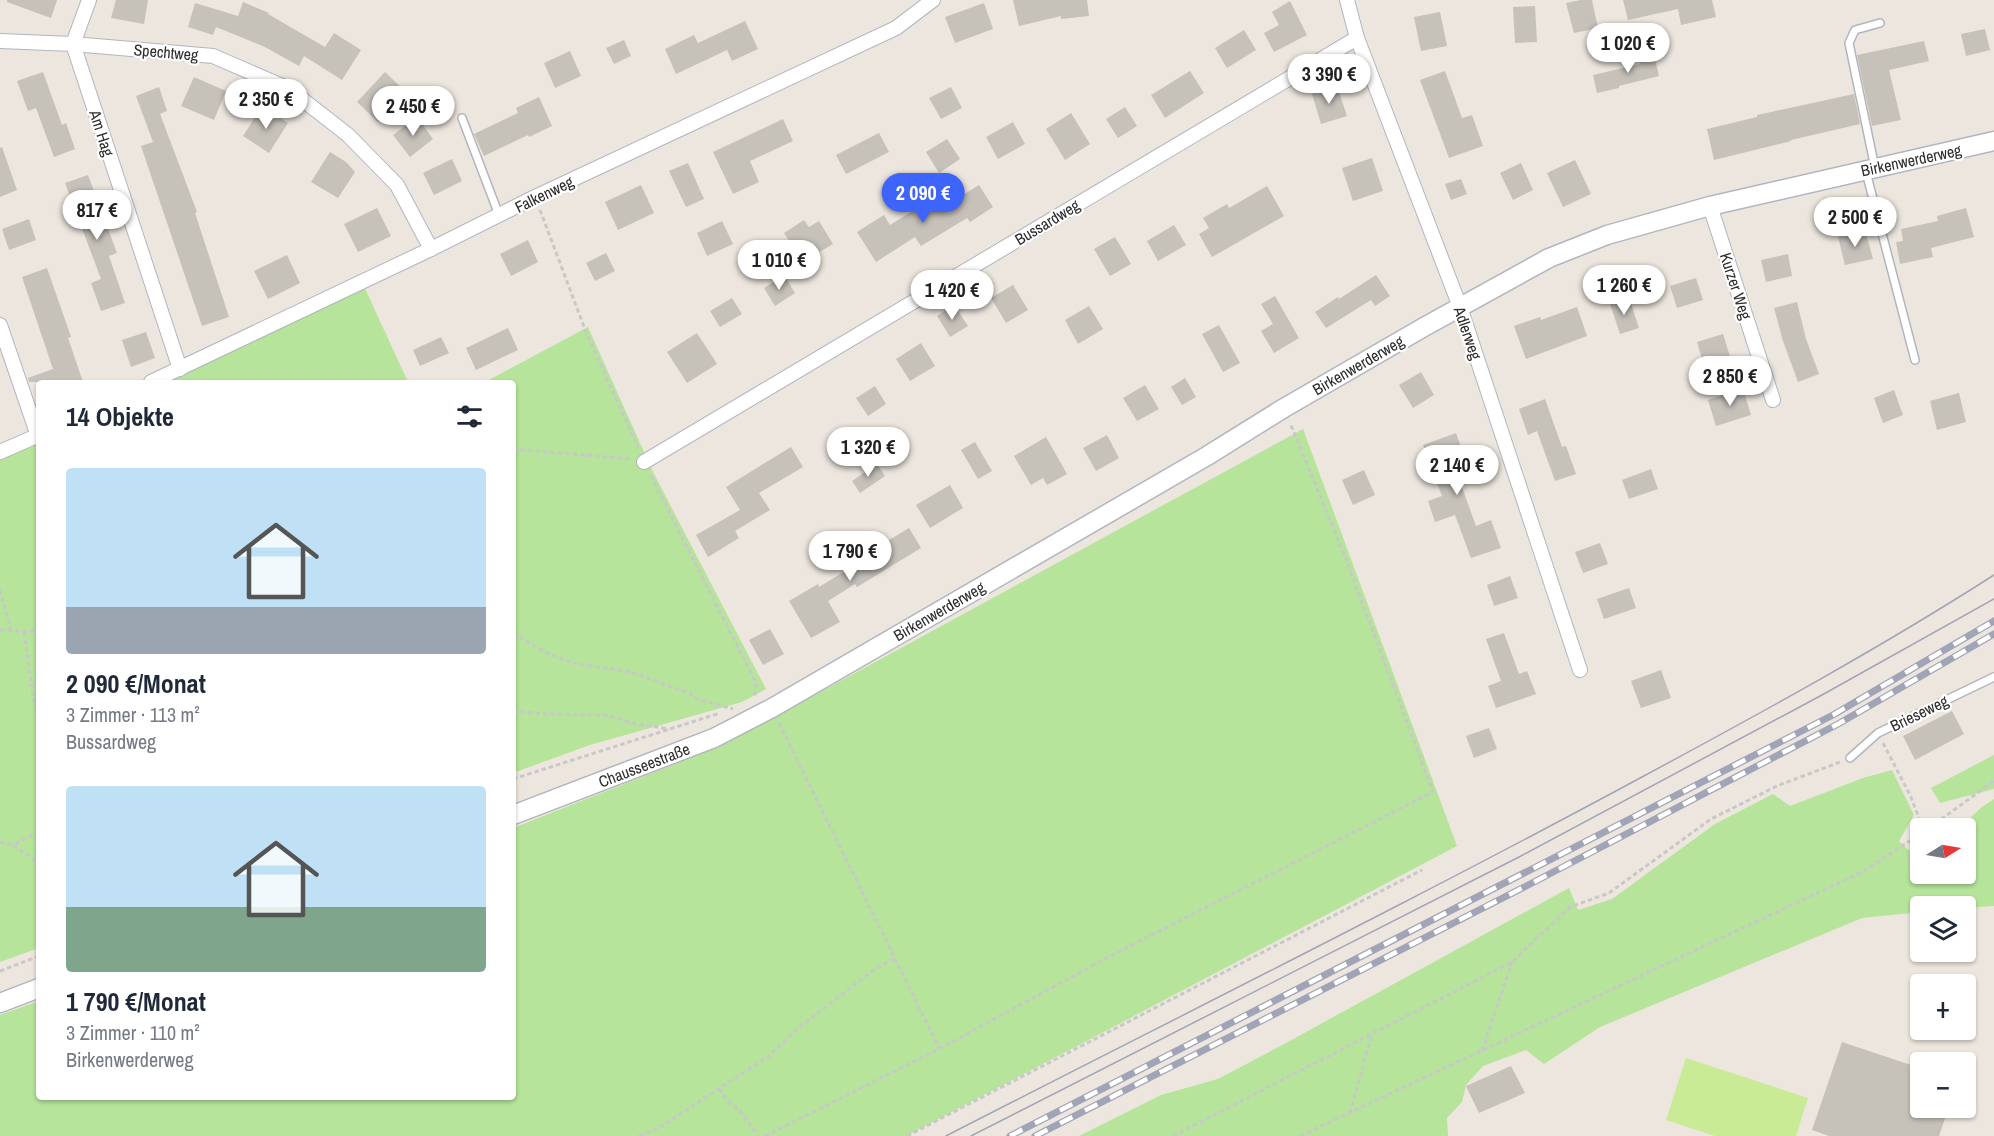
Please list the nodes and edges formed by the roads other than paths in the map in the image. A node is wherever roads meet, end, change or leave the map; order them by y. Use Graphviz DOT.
graph roads {
  1 [pos="89,0"];
  2 [pos="933,0"];
  3 [pos="1347,0"];
  4 [pos="1880,23"];
  5 [pos="1357,38"];
  6 [pos="0,41"];
  7 [pos="73,45"];
  8 [pos="462,118"];
  9 [pos="1994,141"];
  10 [pos="1870,169"];
  11 [pos="1710,206"];
  12 [pos="499,215"];
  13 [pos="431,249"];
  14 [pos="1460,307"];
  15 [pos="0,324"];
  16 [pos="1914,360"];
  17 [pos="180,369"];
  18 [pos="155,380"];
  19 [pos="1773,400"];
  20 [pos="36,426"];
  21 [pos="36,436"];
  22 [pos="0,452"];
  23 [pos="644,462"];
  24 [pos="1580,670"];
  25 [pos="1994,677"];
  26 [pos="772,708"];
  27 [pos="1850,758"];
  28 [pos="516,814"];
  29 [pos="36,989"];
  30 [pos="0,1003"];
  1 -- 7 [label="street"];
  2 -- 12 [label="street, Falkenweg"];
  3 -- 5 [label="street, Adlerweg"];
  4 -- 10 [label="lane"];
  5 -- 14 [label="street, Adlerweg"];
  5 -- 23 [label="street, Bussardweg"];
  6 -- 7 [label="street, Spechtweg"];
  7 -- 13 [label="street, Spechtweg"];
  7 -- 17 [label="street, Am Hag"];
  8 -- 12 [label="lane"];
  9 -- 10 [label="street, Birkenwerderweg"];
  10 -- 11 [label="street, Birkenwerderweg"];
  10 -- 16 [label="lane"];
  11 -- 14 [label="street, Birkenwerderweg"];
  11 -- 19 [label="street, Kurzer Weg"];
  12 -- 13 [label="street, Falkenweg"];
  13 -- 17 [label="street, Falkenweg"];
  14 -- 24 [label="street, Adlerweg"];
  14 -- 26 [label="street, Birkenwerderweg"];
  15 -- 20 [label="street"];
  17 -- 18 [label="street, Falkenweg"];
  21 -- 22 [label="street"];
  25 -- 27 [label="lane, Brieseweg"];
  26 -- 28 [label="street, Chausseestraße"];
  29 -- 30 [label="street"];
}
